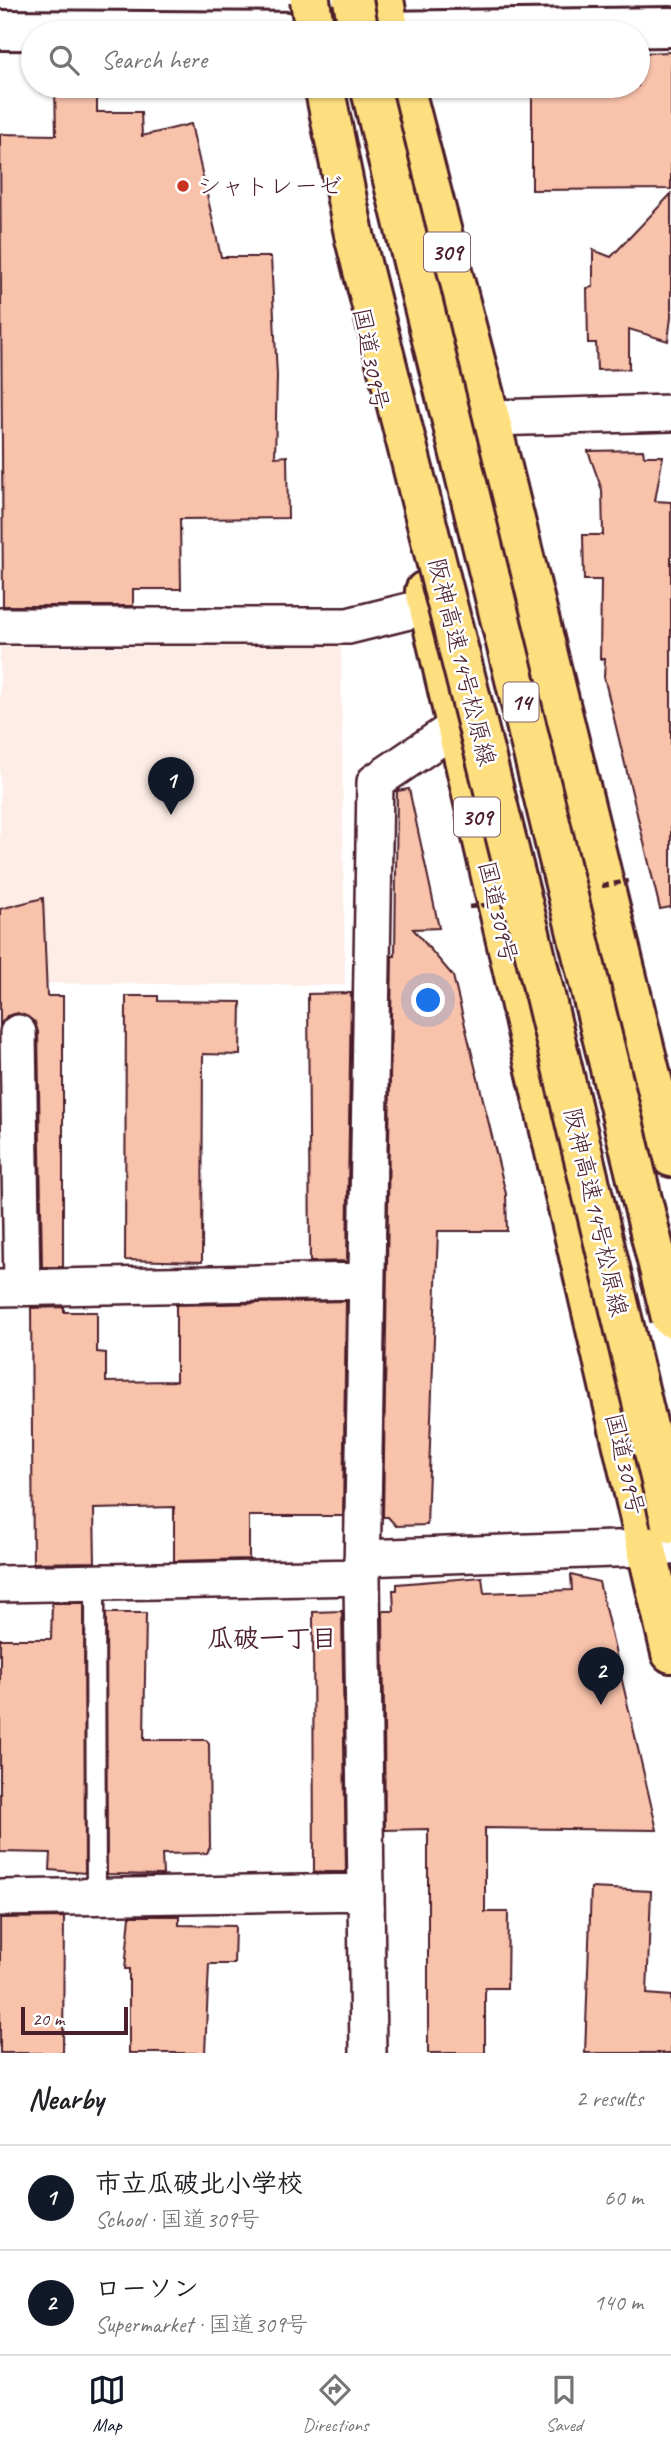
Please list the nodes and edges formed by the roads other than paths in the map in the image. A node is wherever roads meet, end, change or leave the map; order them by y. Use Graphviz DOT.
graph roads {
  1 [pos="353,0"];
  2 [pos="308,20"];
  3 [pos="277,21"];
  4 [pos="349,21"];
  5 [pos="388,21"];
  6 [pos="650,27"];
  7 [pos="671,27"];
  8 [pos="21,29"];
  9 [pos="0,30"];
  10 [pos="320,98"];
  11 [pos="326,98"];
  12 [pos="373,98"];
  13 [pos="407,98"];
  14 [pos="671,413"];
  15 [pos="490,418"];
  16 [pos="429,606"];
  17 [pos="0,625"];
  18 [pos="456,727"];
  19 [pos="18,1033"];
  20 [pos="9,1073"];
  21 [pos="671,1157"];
  22 [pos="364,1282"];
  23 [pos="11,1288"];
  24 [pos="671,1318"];
  25 [pos="662,1539"];
  26 [pos="362,1567"];
  27 [pos="95,1582"];
  28 [pos="0,1584"];
  29 [pos="671,1653"];
  30 [pos="366,1892"];
  31 [pos="96,1897"];
  32 [pos="0,1898"];
  33 [pos="368,2053"];
  1 -- 5 [label="highway, bridge"];
  2 -- 3 [label="street"];
  2 -- 4 [label="street"];
  6 -- 7 [label="street"];
  8 -- 9 [label="street"];
  10 -- 16 [label="highway, 国道309号 / 309"];
  11 -- 25 [label="highway, 阪神高速14号松原線 / 14, bridge"];
  12 -- 24 [label="highway, 阪神高速14号松原線 / 14, bridge"];
  13 -- 15 [label="highway, 309"];
  14 -- 15 [label="street"];
  15 -- 21 [label="highway, 309"];
  16 -- 17 [label="street"];
  16 -- 18 [label="highway, 国道309号 / 309"];
  18 -- 22 [label="street"];
  18 -- 25 [label="highway, 国道309号 / 309"];
  19 -- 20 [label="street"];
  20 -- 23 [label="street"];
  22 -- 23 [label="street"];
  22 -- 26 [label="street"];
  25 -- 26 [label="street"];
  25 -- 29 [label="highway, 国道309号 / 309"];
  26 -- 27 [label="street"];
  26 -- 30 [label="street"];
  27 -- 28 [label="street"];
  27 -- 31 [label="lane"];
  30 -- 31 [label="street"];
  30 -- 33 [label="street"];
  31 -- 32 [label="street"];
}
